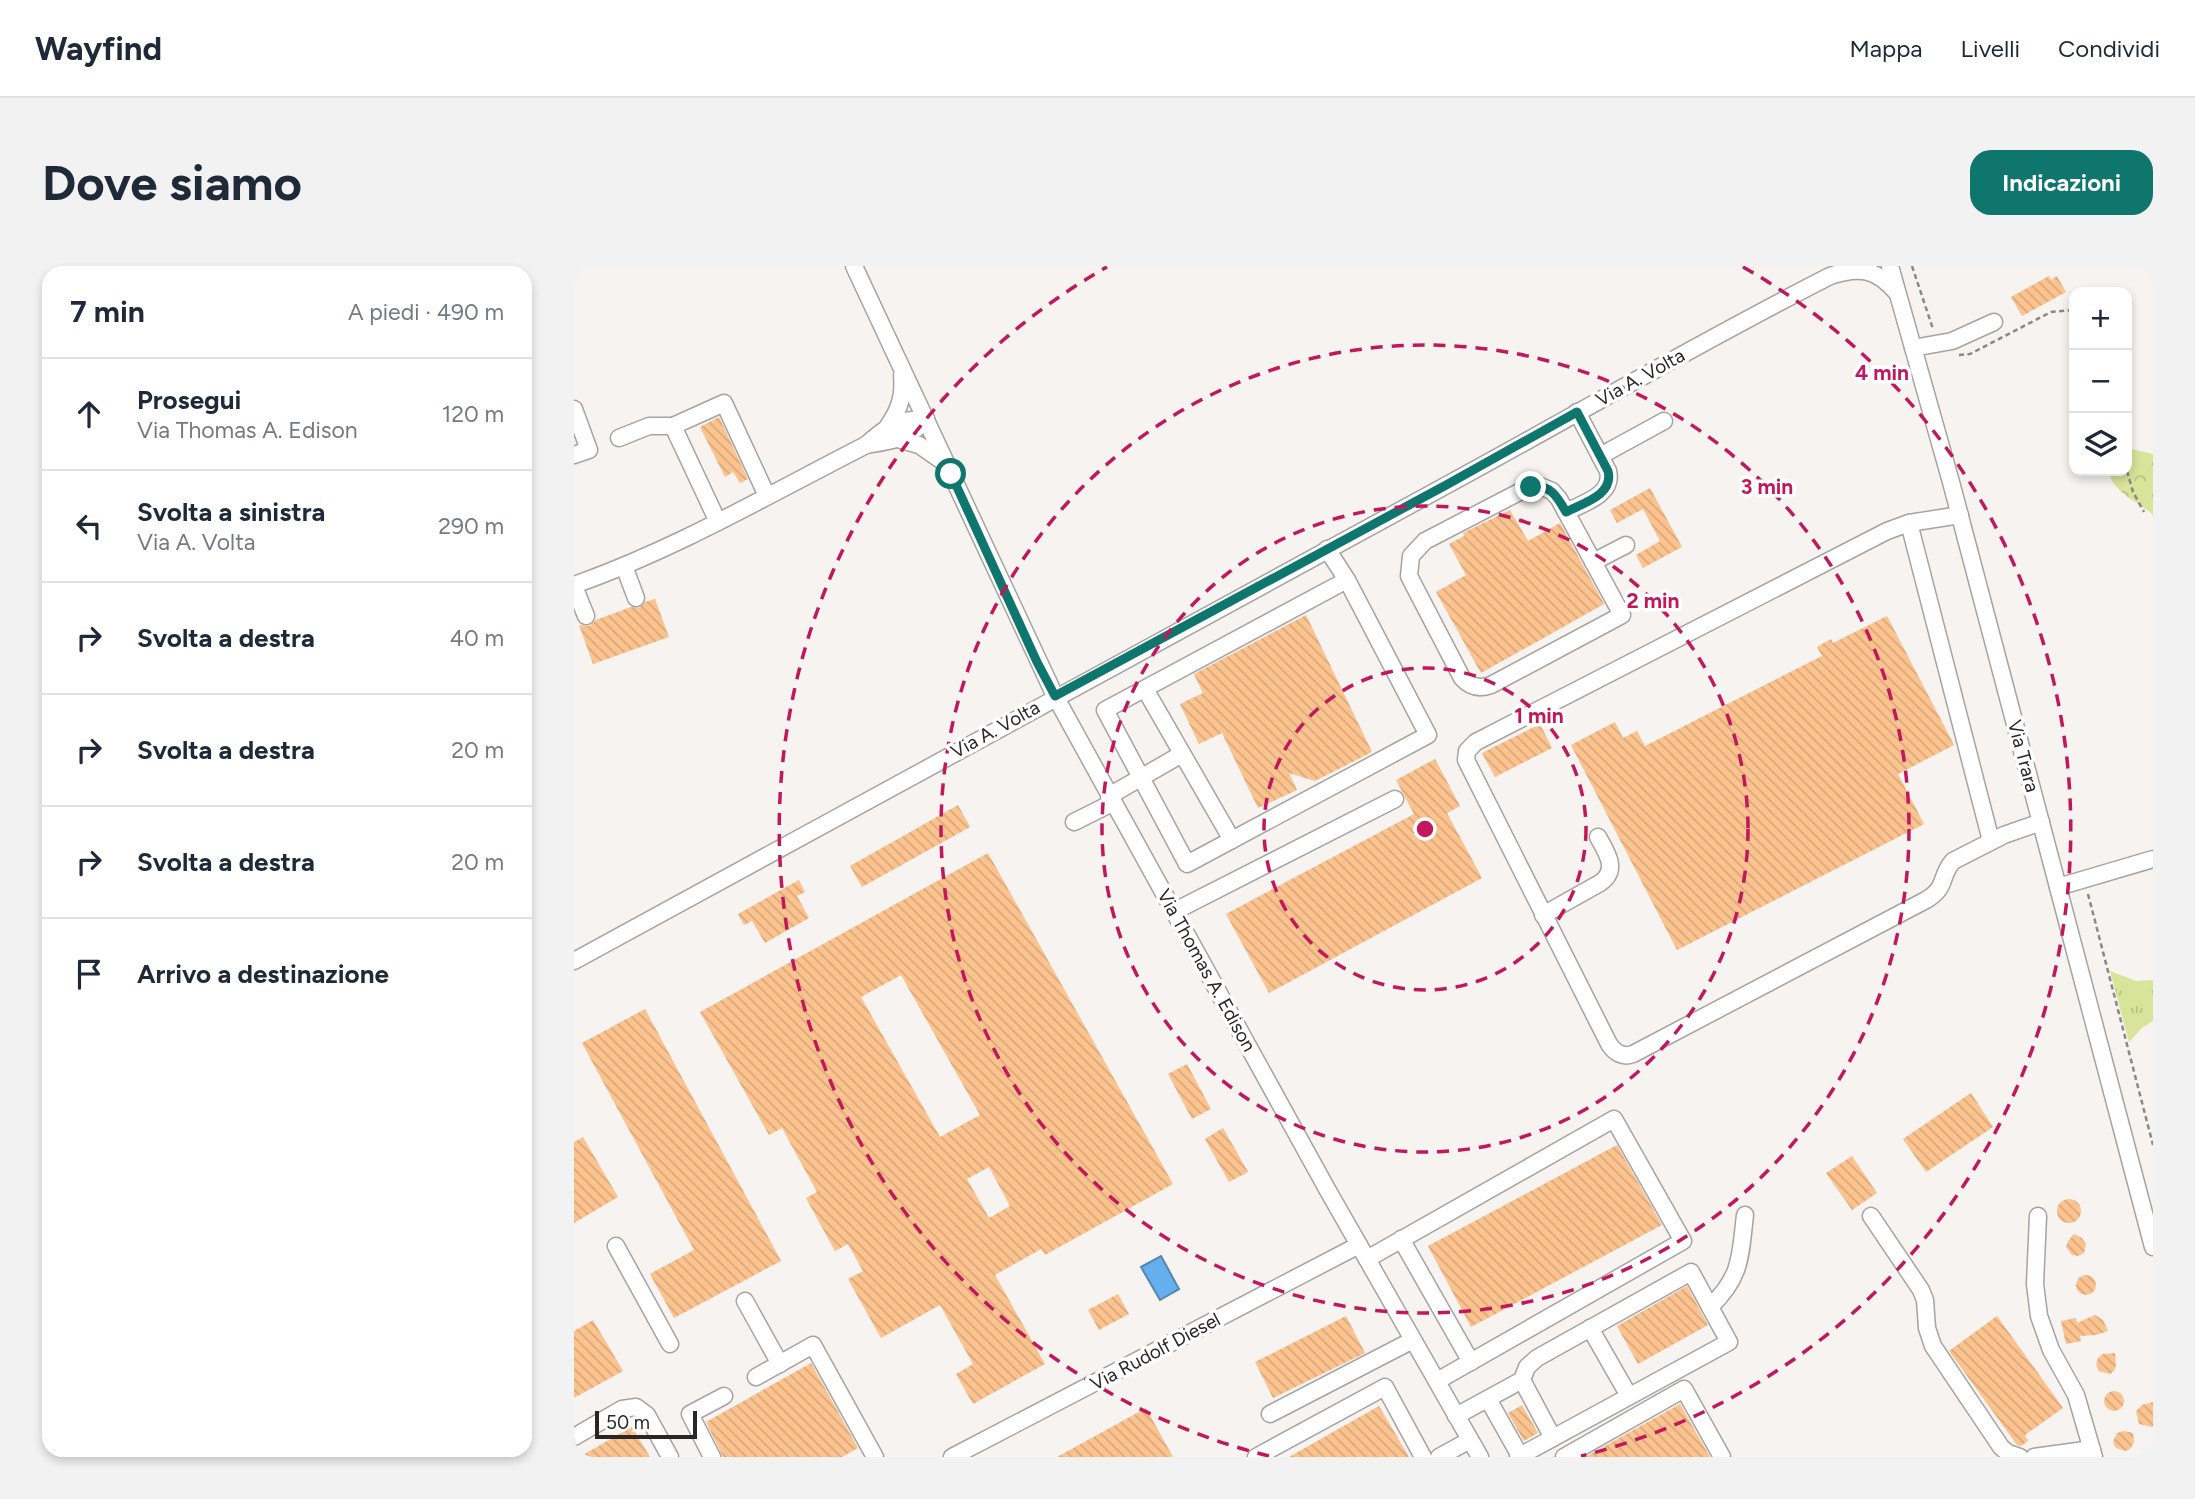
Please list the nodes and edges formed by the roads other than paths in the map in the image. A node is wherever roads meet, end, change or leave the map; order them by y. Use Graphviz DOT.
graph roads {
  1 [pos="854,266"];
  2 [pos="1845,266"];
  3 [pos="1890,266"];
  4 [pos="1830,276"];
  5 [pos="1898,293"];
  6 [pos="1994,322"];
  7 [pos="1913,348"];
  8 [pos="898,363"];
  9 [pos="574,409"];
  10 [pos="1577,412"];
  11 [pos="926,419"];
  12 [pos="1664,421"];
  13 [pos="673,426"];
  14 [pos="893,433"];
  15 [pos="619,438"];
  16 [pos="574,455"];
  17 [pos="1600,456"];
  18 [pos="951,474"];
  19 [pos="767,496"];
  20 [pos="1566,512"];
  21 [pos="1960,515"];
  22 [pos="718,522"];
  23 [pos="1909,523"];
  24 [pos="1626,545"];
  25 [pos="1327,549"];
  26 [pos="1593,562"];
  27 [pos="624,566"];
  28 [pos="1347,580"];
  29 [pos="574,586"];
  30 [pos="636,598"];
  31 [pos="586,616"];
  32 [pos="1145,689"];
  33 [pos="1055,696"];
  34 [pos="1182,754"];
  35 [pos="1141,778"];
  36 [pos="1110,799"];
  37 [pos="1395,799"];
  38 [pos="1074,822"];
  39 [pos="2041,822"];
  40 [pos="1598,837"];
  41 [pos="1232,840"];
  42 [pos="1991,841"];
  43 [pos="2153,859"];
  44 [pos="2058,887"];
  45 [pos="1175,911"];
  46 [pos="1543,915"];
  47 [pos="574,961"];
  48 [pos="1745,1216"];
  49 [pos="1871,1216"];
  50 [pos="2038,1216"];
  51 [pos="1401,1240"];
  52 [pos="616,1246"];
  53 [pos="2153,1247"];
  54 [pos="1363,1252"];
  55 [pos="745,1301"];
  56 [pos="1710,1307"];
  57 [pos="1590,1328"];
  58 [pos="1413,1340"];
  59 [pos="670,1344"];
  60 [pos="1471,1362"];
  61 [pos="780,1364"];
  62 [pos="756,1377"];
  63 [pos="1522,1380"];
  64 [pos="1437,1381"];
  65 [pos="724,1396"];
  66 [pos="1629,1396"];
  67 [pos="1488,1399"];
  68 [pos="1270,1414"];
  69 [pos="1457,1416"];
  70 [pos="574,1437"];
  71 [pos="1553,1438"];
  72 [pos="1470,1440"];
  73 [pos="2093,1453"];
  74 [pos="868,1455"];
  75 [pos="670,1457"];
  76 [pos="712,1457"];
  77 [pos="952,1457"];
  78 [pos="1256,1457"];
  79 [pos="1423,1457"];
  80 [pos="1439,1457"];
  81 [pos="1480,1457"];
  82 [pos="1519,1457"];
  83 [pos="1564,1457"];
  84 [pos="1722,1457"];
  85 [pos="2020,1457"];
  86 [pos="2034,1457"];
  1 -- 8 [label="street, Via Thomas A. Edison"];
  2 -- 4 [label="street"];
  3 -- 5 [label="street, Via Trara"];
  4 -- 5 [label="street, Via A. Volta"];
  4 -- 10 [label="street, Via A. Volta"];
  5 -- 7 [label="street, Via Trara"];
  6 -- 7 [label="street"];
  7 -- 21 [label="street, Via Trara"];
  8 -- 11 [label="street, Via Thomas A. Edison"];
  8 -- 14 [label="street"];
  9 -- 16 [label="street"];
  10 -- 17 [label="street"];
  10 -- 25 [label="street, Via A. Volta"];
  11 -- 14 [label="street"];
  11 -- 18 [label="street, Via Thomas A. Edison"];
  12 -- 17 [label="street"];
  13 -- 15 [label="street"];
  13 -- 19 [label="street"];
  13 -- 22 [label="street"];
  14 -- 18 [label="street"];
  14 -- 19 [label="street"];
  17 -- 20 [label="street"];
  18 -- 33 [label="street, Via Thomas A. Edison"];
  19 -- 22 [label="street"];
  20 -- 26 [label="street"];
  20 -- 26 [label="street"];
  21 -- 23 [label="street"];
  21 -- 39 [label="street, Via Trara"];
  22 -- 27 [label="street"];
  23 -- 42 [label="street"];
  23 -- 46 [label="street"];
  24 -- 26 [label="street"];
  25 -- 28 [label="street"];
  25 -- 33 [label="street, Via A. Volta"];
  27 -- 29 [label="street"];
  27 -- 30 [label="street"];
  28 -- 32 [label="street"];
  28 -- 41 [label="street"];
  29 -- 31 [label="street"];
  32 -- 34 [label="street"];
  32 -- 35 [label="street"];
  33 -- 36 [label="street, Via Thomas A. Edison"];
  33 -- 47 [label="street, Via A. Volta"];
  34 -- 35 [label="street"];
  34 -- 41 [label="street"];
  35 -- 36 [label="street"];
  35 -- 41 [label="street"];
  36 -- 38 [label="street"];
  36 -- 45 [label="street, Via Thomas A. Edison"];
  37 -- 45 [label="street"];
  39 -- 42 [label="street"];
  39 -- 44 [label="street, Via Trara"];
  40 -- 46 [label="street"];
  42 -- 46 [label="street"];
  43 -- 44 [label="street"];
  44 -- 53 [label="street, Via Trara"];
  45 -- 54 [label="street, Via Thomas A. Edison"];
  48 -- 56 [label="street"];
  49 -- 85 [label="street"];
  50 -- 73 [label="street"];
  51 -- 54 [label="street, Via Rudolf Diesel"];
  51 -- 60 [label="street"];
  51 -- 60 [label="street, Via Rudolf Diesel"];
  52 -- 59 [label="street"];
  54 -- 58 [label="street, Via Thomas A. Edison"];
  54 -- 77 [label="street, Via Rudolf Diesel"];
  55 -- 61 [label="street"];
  56 -- 57 [label="street"];
  56 -- 66 [label="street"];
  57 -- 63 [label="street"];
  57 -- 66 [label="street"];
  58 -- 64 [label="street, Via Thomas A. Edison"];
  58 -- 68 [label="street"];
  60 -- 64 [label="street"];
  61 -- 62 [label="street"];
  61 -- 74 [label="street"];
  63 -- 67 [label="street"];
  63 -- 71 [label="street"];
  64 -- 69 [label="street, Via Thomas A. Edison"];
  65 -- 76 [label="street"];
  66 -- 71 [label="street"];
  67 -- 69 [label="street"];
  67 -- 82 [label="street"];
  69 -- 72 [label="street, Via Thomas A. Edison"];
  70 -- 75 [label="street"];
  71 -- 82 [label="street"];
  72 -- 80 [label="street"];
  72 -- 81 [label="street, Via Thomas A. Edison"];
  73 -- 86 [label="street"];
  78 -- 79 [label="street"];
  83 -- 84 [label="street"];
}
